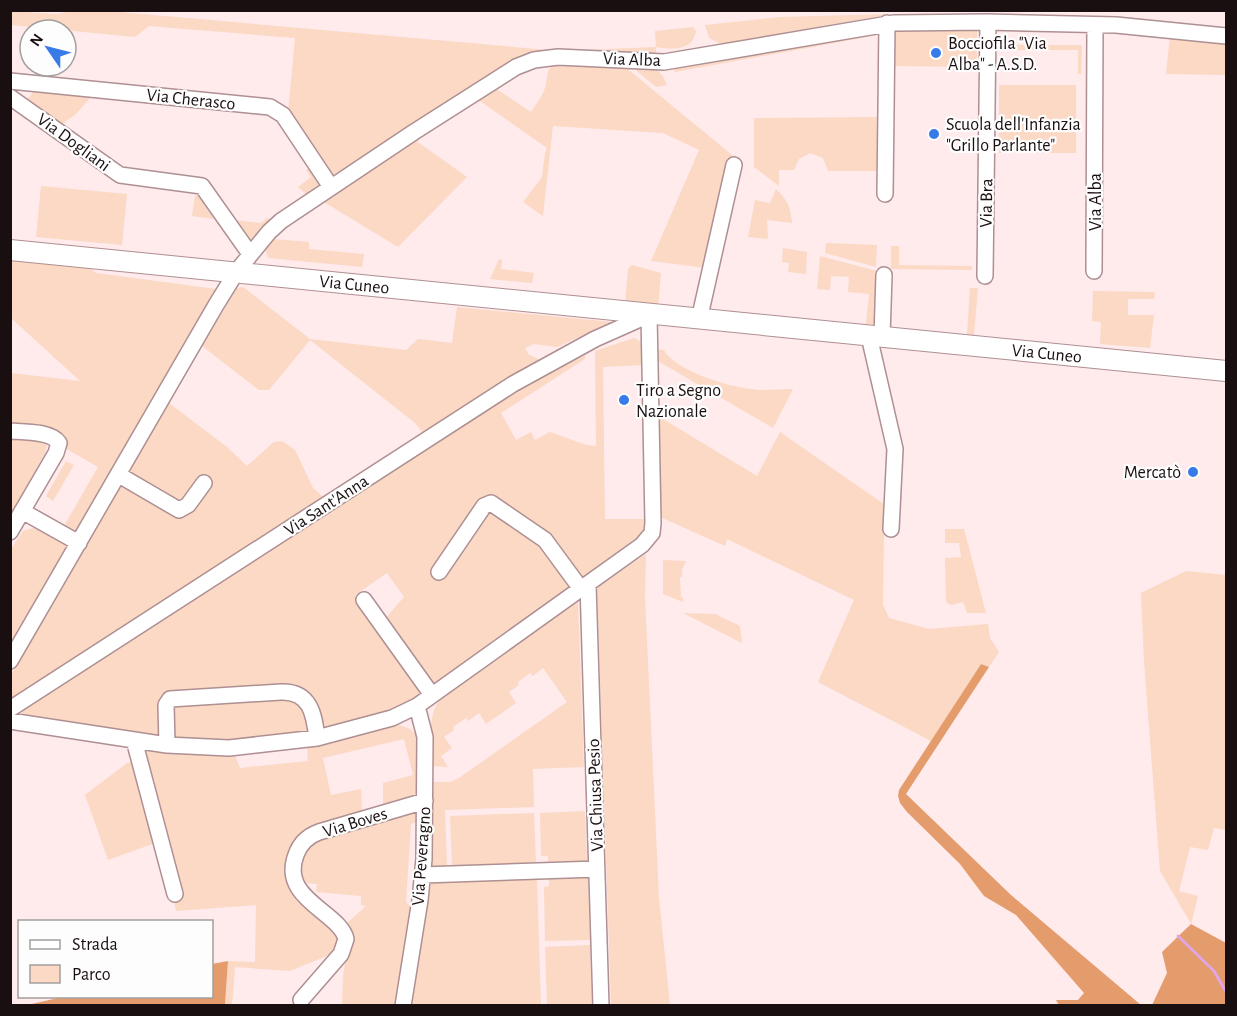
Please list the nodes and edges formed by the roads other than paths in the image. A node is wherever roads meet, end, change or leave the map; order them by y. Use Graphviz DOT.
graph roads {
  1 [pos="988,22"];
  2 [pos="887,23"];
  3 [pos="1095,25"];
  4 [pos="1227,36"];
  5 [pos="10,81"];
  6 [pos="10,97"];
  7 [pos="734,165"];
  8 [pos="331,188"];
  9 [pos="885,194"];
  10 [pos="10,250"];
  11 [pos="250,254"];
  12 [pos="1094,271"];
  13 [pos="237,272"];
  14 [pos="885,275"];
  15 [pos="985,276"];
  16 [pos="649,315"];
  17 [pos="699,320"];
  18 [pos="876,336"];
  19 [pos="1227,371"];
  20 [pos="10,431"];
  21 [pos="119,475"];
  22 [pos="204,483"];
  23 [pos="22,512"];
  24 [pos="891,529"];
  25 [pos="10,532"];
  26 [pos="79,543"];
  27 [pos="439,572"];
  28 [pos="584,586"];
  29 [pos="364,600"];
  30 [pos="10,661"];
  31 [pos="432,695"];
  32 [pos="417,706"];
  33 [pos="10,709"];
  34 [pos="10,721"];
  35 [pos="317,738"];
  36 [pos="135,740"];
  37 [pos="167,745"];
  38 [pos="425,801"];
  39 [pos="597,869"];
  40 [pos="423,875"];
  41 [pos="175,894"];
  42 [pos="301,1000"];
  43 [pos="403,1005"];
  44 [pos="601,1005"];
  1 -- 2 [label="street, Via Alba"];
  1 -- 3 [label="street, Via Alba"];
  1 -- 15 [label="street, Via Bra"];
  2 -- 8 [label="street, Via Alba"];
  2 -- 9 [label="street"];
  3 -- 4 [label="street, Via Alba"];
  3 -- 12 [label="street, Via Alba"];
  5 -- 8 [label="street, Via Cherasco"];
  6 -- 11 [label="street, Via Dogliani"];
  7 -- 17 [label="street"];
  8 -- 11 [label="street, Via Alba"];
  10 -- 13 [label="main road, Via Cuneo"];
  11 -- 13 [label="street, Via Alba"];
  13 -- 16 [label="main road, Via Cuneo"];
  13 -- 21 [label="street, Via Alba"];
  14 -- 18 [label="street"];
  16 -- 17 [label="main road, Via Cuneo"];
  16 -- 28 [label="street"];
  16 -- 33 [label="street, Via Sant'Anna"];
  17 -- 18 [label="main road, Via Cuneo"];
  18 -- 19 [label="main road, Via Cuneo"];
  18 -- 24 [label="street"];
  20 -- 23 [label="street"];
  21 -- 22 [label="street"];
  21 -- 26 [label="street, Via Alba"];
  23 -- 25 [label="street"];
  23 -- 26 [label="street"];
  26 -- 30 [label="street, Via Alba"];
  27 -- 28 [label="street"];
  28 -- 31 [label="street"];
  28 -- 39 [label="street, Via Chiusa Pesio"];
  29 -- 31 [label="street"];
  31 -- 32 [label="street"];
  32 -- 35 [label="street"];
  32 -- 38 [label="street, Via Peveragno"];
  34 -- 36 [label="street"];
  35 -- 37 [label="street"];
  35 -- 37 [label="street"];
  36 -- 37 [label="street"];
  36 -- 41 [label="street"];
  38 -- 40 [label="street, Via Peveragno"];
  38 -- 42 [label="street, Via Boves"];
  39 -- 40 [label="street"];
  39 -- 44 [label="street, Via Chiusa Pesio"];
  40 -- 43 [label="street, Via Peveragno"];
}
